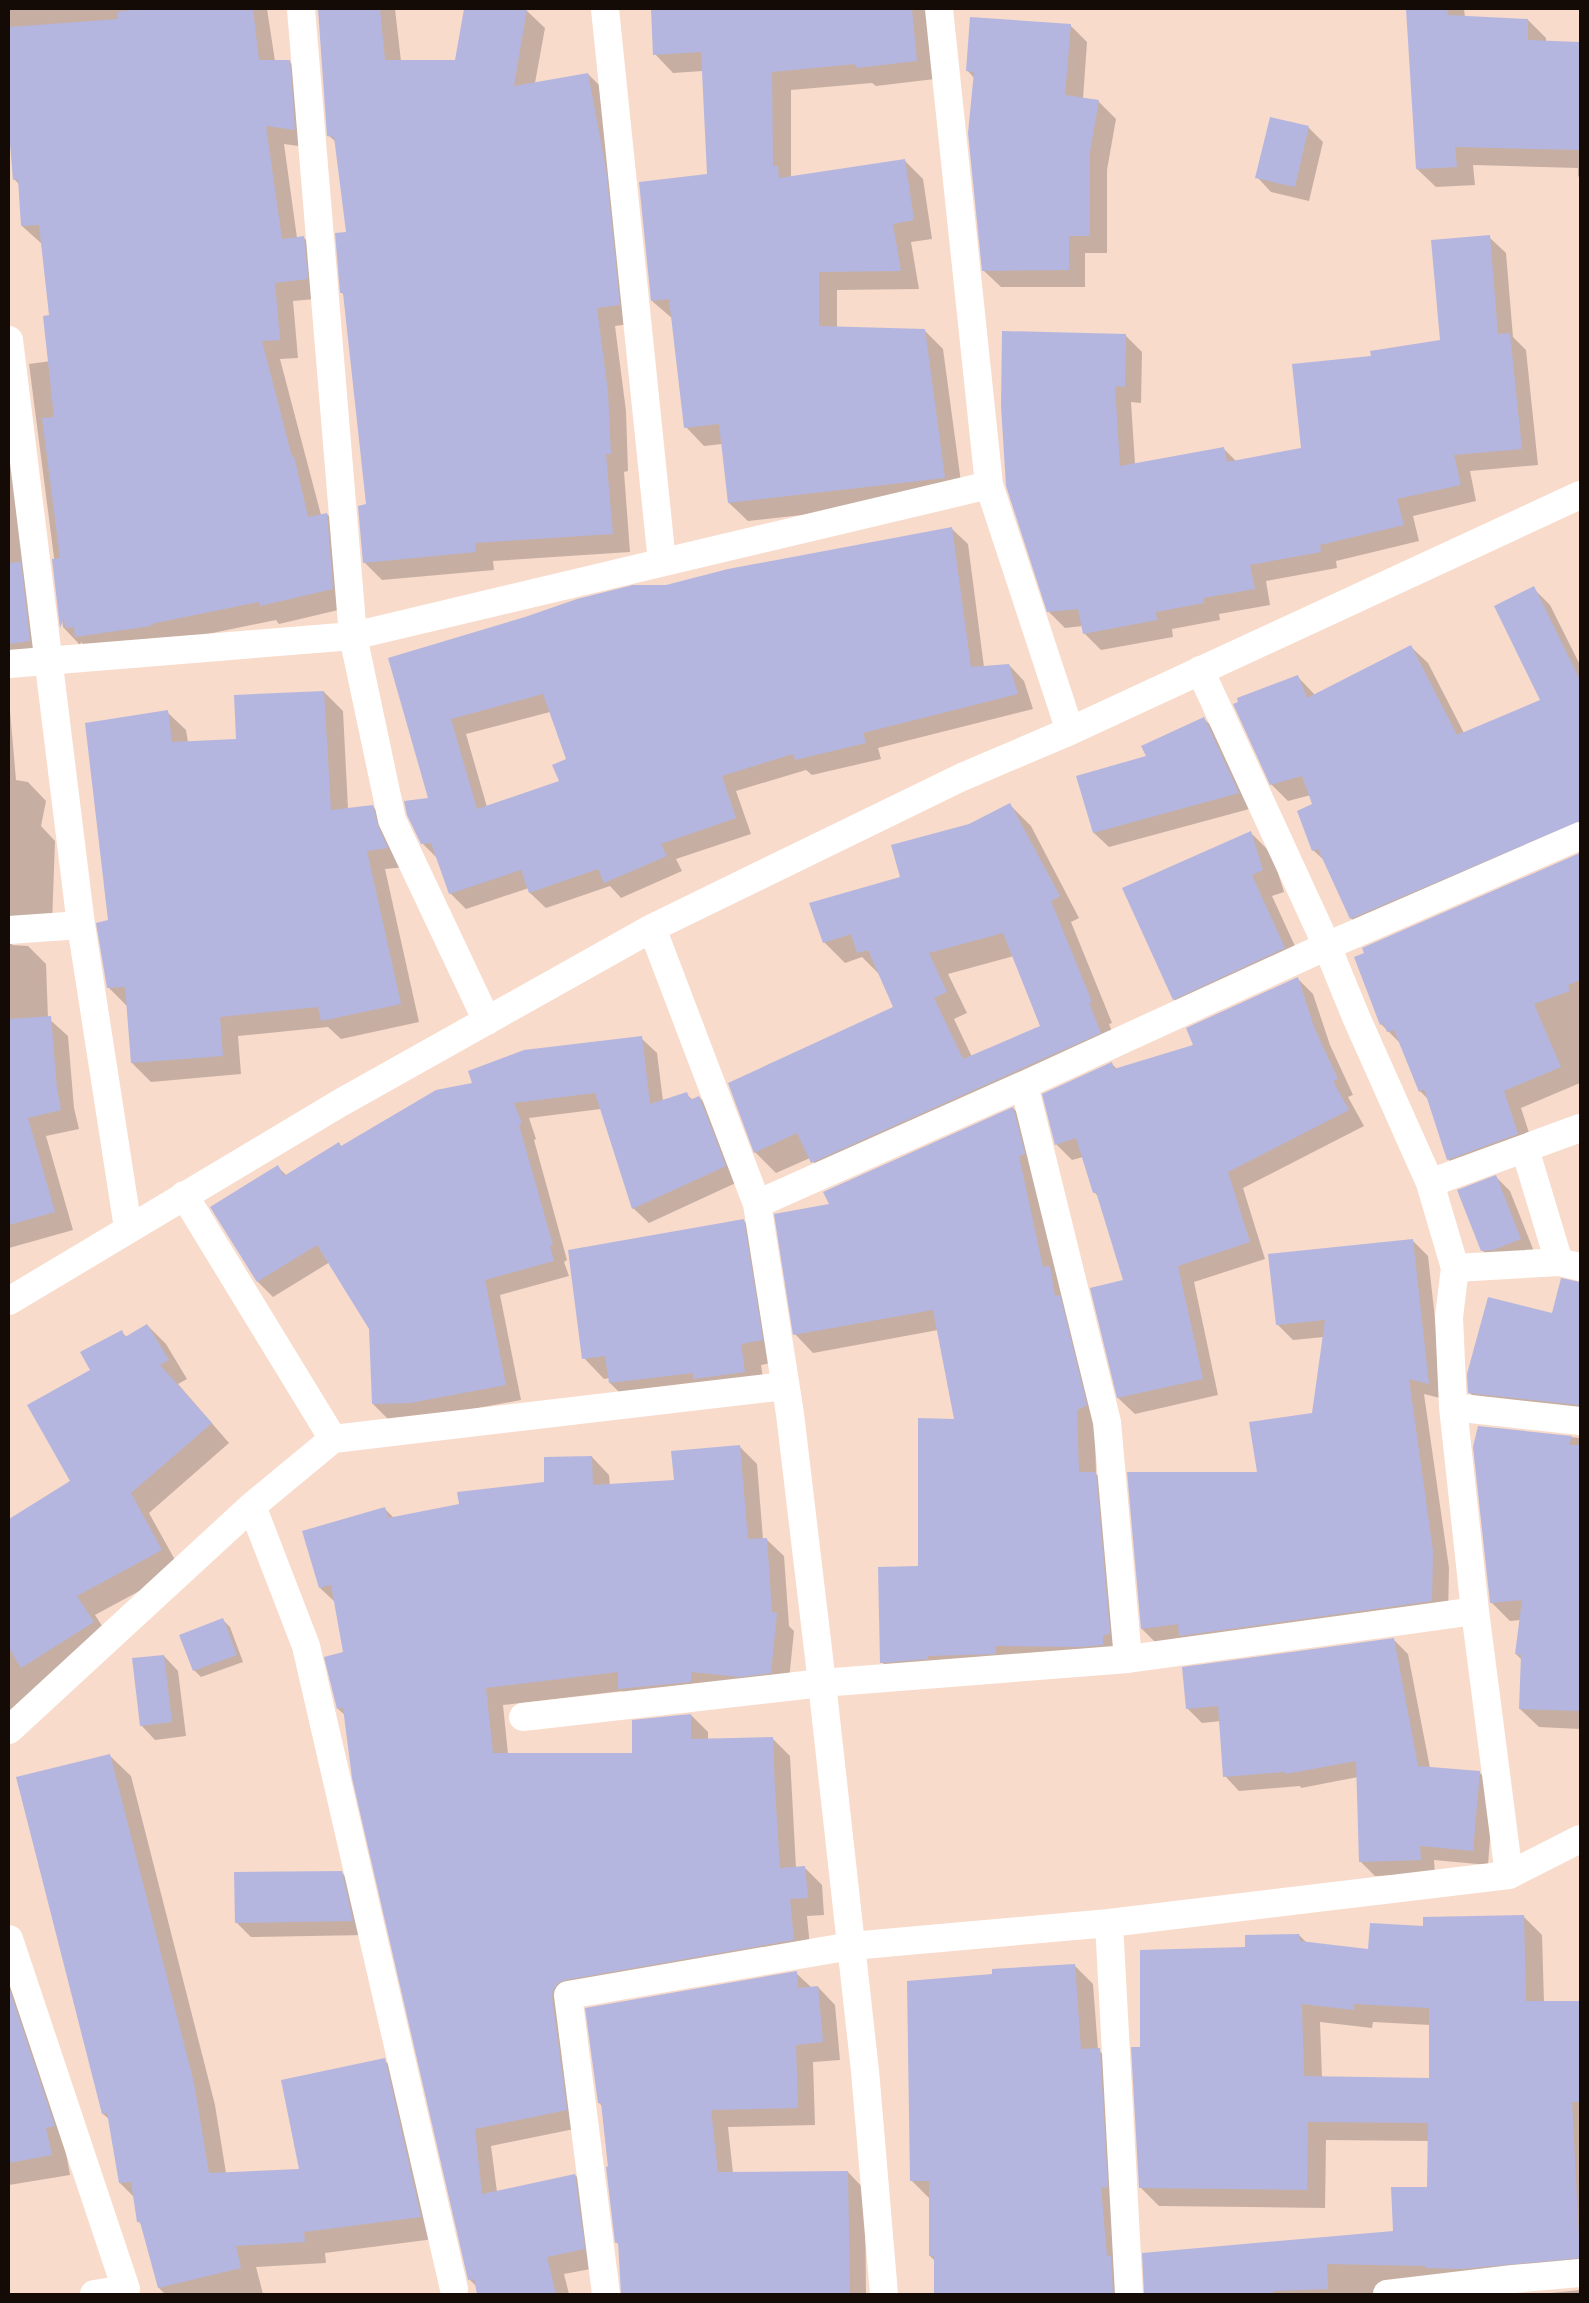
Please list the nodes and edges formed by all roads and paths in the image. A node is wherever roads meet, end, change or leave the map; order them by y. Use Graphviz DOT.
graph roads {
  1 [pos="301,9"];
  2 [pos="605,9"];
  3 [pos="939,9"];
  4 [pos="9,340"];
  5 [pos="14,422"];
  6 [pos="989,485"];
  7 [pos="1580,495"];
  8 [pos="662,562"];
  9 [pos="353,636"];
  10 [pos="50,660"];
  11 [pos="9,664"];
  12 [pos="1200,670"];
  13 [pos="1070,731"];
  14 [pos="1580,836"];
  15 [pos="81,925"];
  16 [pos="652,928"];
  17 [pos="9,930"];
  18 [pos="1327,946"];
  19 [pos="487,1021"];
  20 [pos="1024,1085"];
  21 [pos="1580,1128"];
  22 [pos="1526,1149"];
  23 [pos="1430,1183"];
  24 [pos="184,1196"];
  25 [pos="757,1204"];
  26 [pos="128,1228"];
  27 [pos="1570,1264"];
  28 [pos="1455,1268"];
  29 [pos="9,1302"];
  30 [pos="785,1386"];
  31 [pos="1453,1407"];
  32 [pos="1580,1421"];
  33 [pos="333,1439"];
  34 [pos="252,1506"];
  35 [pos="1475,1611"];
  36 [pos="1128,1659"];
  37 [pos="822,1683"];
  38 [pos="523,1718"];
  39 [pos="9,1730"];
  40 [pos="1580,1839"];
  41 [pos="1509,1875"];
  42 [pos="1109,1923"];
  43 [pos="9,1939"];
  44 [pos="851,1946"];
  45 [pos="1580,2273"];
  46 [pos="454,2289"];
  47 [pos="94,2294"];
  48 [pos="606,2294"];
  49 [pos="884,2294"];
  50 [pos="1129,2294"];
  51 [pos="1387,2294"];
  1 -- 9 [label="street"];
  2 -- 8 [label="street"];
  3 -- 6 [label="street"];
  4 -- 5 [label="street"];
  5 -- 10 [label="street"];
  6 -- 8 [label="street"];
  6 -- 13 [label="street"];
  7 -- 12 [label="street"];
  8 -- 9 [label="street"];
  9 -- 10 [label="street"];
  9 -- 19 [label="street"];
  10 -- 11 [label="street"];
  10 -- 15 [label="street"];
  12 -- 13 [label="street"];
  12 -- 18 [label="street"];
  13 -- 16 [label="street"];
  14 -- 18 [label="street"];
  15 -- 17 [label="street"];
  15 -- 26 [label="street"];
  16 -- 19 [label="street"];
  16 -- 25 [label="street"];
  18 -- 20 [label="street"];
  18 -- 23 [label="street"];
  19 -- 24 [label="street"];
  20 -- 25 [label="street"];
  20 -- 36 [label="street"];
  21 -- 22 [label="street"];
  22 -- 23 [label="street"];
  22 -- 27 [label="street"];
  23 -- 28 [label="street"];
  24 -- 26 [label="street"];
  24 -- 33 [label="street"];
  25 -- 30 [label="street"];
  26 -- 29 [label="street"];
  27 -- 28 [label="street"];
  28 -- 31 [label="street"];
  30 -- 33 [label="street"];
  30 -- 37 [label="street"];
  31 -- 32 [label="street"];
  31 -- 35 [label="street"];
  33 -- 34 [label="street"];
  34 -- 39 [label="street"];
  34 -- 46 [label="street"];
  35 -- 36 [label="street"];
  35 -- 41 [label="street"];
  36 -- 37 [label="street"];
  37 -- 38 [label="street"];
  37 -- 44 [label="street"];
  40 -- 41 [label="street"];
  41 -- 42 [label="street"];
  42 -- 44 [label="street"];
  42 -- 50 [label="street"];
  43 -- 47 [label="street"];
  44 -- 48 [label="street"];
  44 -- 49 [label="street"];
  45 -- 51 [label="street"];
}
